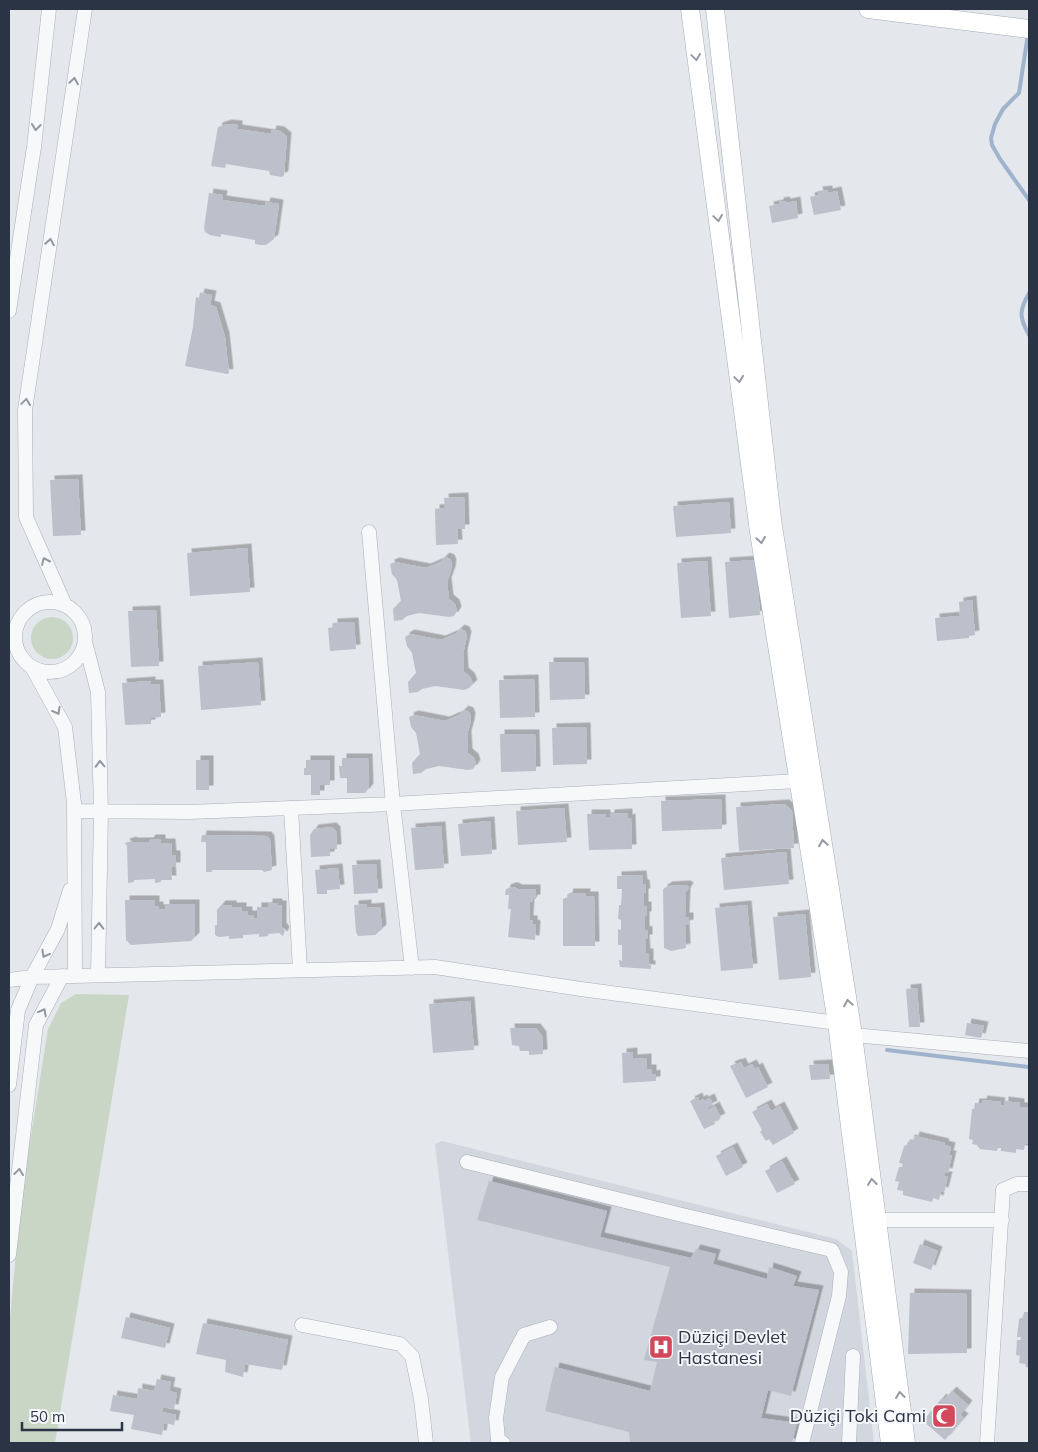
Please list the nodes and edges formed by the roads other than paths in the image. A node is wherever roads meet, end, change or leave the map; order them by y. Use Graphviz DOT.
graph roads {
  1 [pos="49,9"];
  2 [pos="85,9"];
  3 [pos="690,9"];
  4 [pos="715,9"];
  5 [pos="868,9"];
  6 [pos="1025,28"];
  7 [pos="9,312"];
  8 [pos="369,532"];
  9 [pos="65,605"];
  10 [pos="9,615"];
  11 [pos="15,636"];
  12 [pos="85,642"];
  13 [pos="33,669"];
  14 [pos="798,781"];
  15 [pos="393,804"];
  16 [pos="292,808"];
  17 [pos="74,811"];
  18 [pos="101,811"];
  19 [pos="74,876"];
  20 [pos="412,968"];
  21 [pos="300,970"];
  22 [pos="98,975"];
  23 [pos="32,976"];
  24 [pos="69,976"];
  25 [pos="9,980"];
  26 [pos="838,1023"];
  27 [pos="853,1035"];
  28 [pos="1029,1052"];
  29 [pos="9,1085"];
  30 [pos="467,1162"];
  31 [pos="1029,1184"];
  32 [pos="877,1220"];
  33 [pos="1002,1220"];
  34 [pos="9,1255"];
  35 [pos="302,1325"];
  36 [pos="550,1327"];
  37 [pos="853,1356"];
  38 [pos="426,1443"];
  39 [pos="503,1443"];
  40 [pos="802,1443"];
  41 [pos="849,1443"];
  42 [pos="890,1443"];
  43 [pos="906,1443"];
  44 [pos="987,1443"];
  1 -- 7 [label="street, one-way"];
  9 -- 2 [label="street, one-way"];
  3 -- 14 [label="main road, one-way"];
  27 -- 4 [label="main road, one-way"];
  5 -- 6 [label="main road"];
  8 -- 15 [label="street"];
  9 -- 11 [label="street"];
  9 -- 12 [label="street"];
  10 -- 11 [label="street"];
  11 -- 13 [label="street"];
  12 -- 13 [label="street"];
  18 -- 12 [label="street, one-way"];
  13 -- 17 [label="street, one-way"];
  14 -- 15 [label="street"];
  14 -- 26 [label="main road"];
  15 -- 16 [label="street"];
  15 -- 20 [label="street"];
  16 -- 18 [label="street"];
  16 -- 21 [label="street"];
  17 -- 18 [label="street"];
  17 -- 19 [label="street"];
  22 -- 18 [label="street, one-way"];
  19 -- 23 [label="street, one-way"];
  19 -- 24 [label="street"];
  20 -- 21 [label="street"];
  20 -- 26 [label="street"];
  21 -- 22 [label="street"];
  22 -- 24 [label="street"];
  23 -- 24 [label="street"];
  23 -- 25 [label="street"];
  23 -- 29 [label="street"];
  34 -- 24 [label="street, one-way"];
  26 -- 27 [label="street"];
  26 -- 42 [label="main road"];
  27 -- 28 [label="street"];
  32 -- 27 [label="main road, one-way"];
  30 -- 40 [label="street"];
  31 -- 33 [label="street"];
  32 -- 33 [label="street"];
  43 -- 32 [label="main road, one-way"];
  33 -- 44 [label="street"];
  35 -- 38 [label="street"];
  36 -- 39 [label="street"];
  37 -- 41 [label="street"];
}
